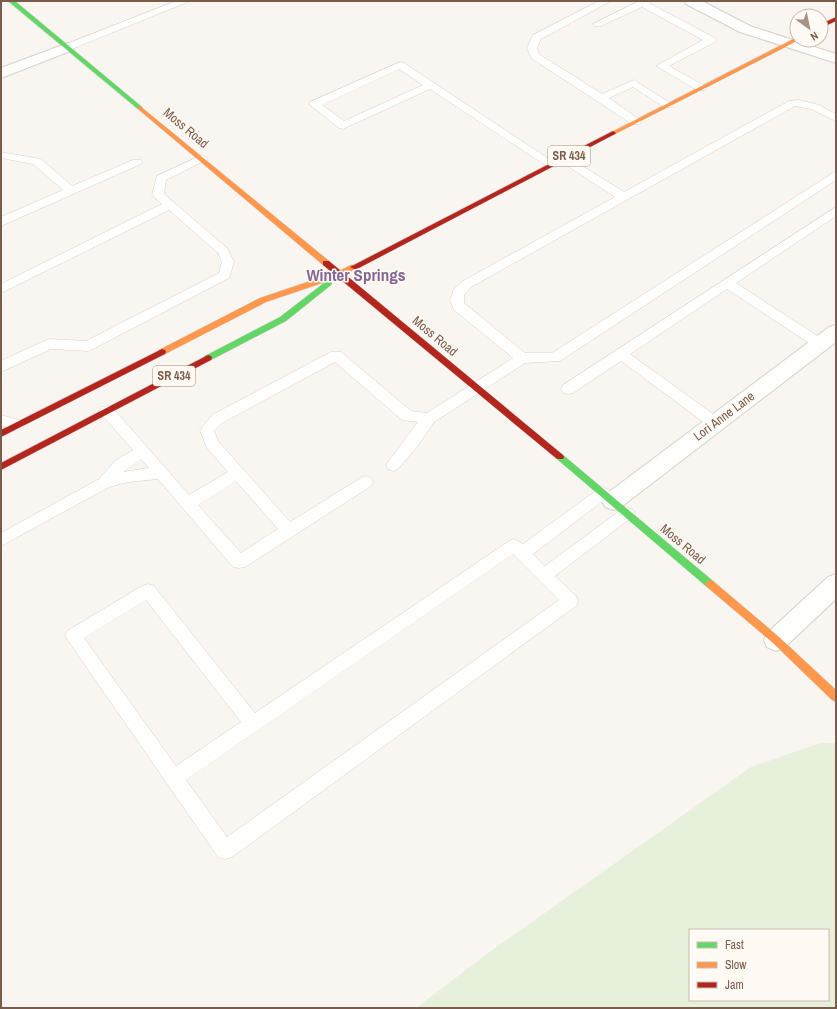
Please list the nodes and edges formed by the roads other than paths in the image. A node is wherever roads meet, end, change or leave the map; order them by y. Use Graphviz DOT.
graph roads {
  1 [pos="12,1"];
  2 [pos="185,1"];
  3 [pos="606,1"];
  4 [pos="691,1"];
  5 [pos="644,2"];
  6 [pos="598,24"];
  7 [pos="789,40"];
  8 [pos="789,43"];
  9 [pos="68,47"];
  10 [pos="810,48"];
  11 [pos="836,59"];
  12 [pos="1,73"];
  13 [pos="430,85"];
  14 [pos="701,88"];
  15 [pos="601,98"];
  16 [pos="668,105"];
  17 [pos="836,118"];
  18 [pos="636,122"];
  19 [pos="1,155"];
  20 [pos="202,158"];
  21 [pos="564,159"];
  22 [pos="137,162"];
  23 [pos="552,165"];
  24 [pos="836,175"];
  25 [pos="71,191"];
  26 [pos="623,197"];
  27 [pos="170,205"];
  28 [pos="836,211"];
  29 [pos="823,220"];
  30 [pos="1,222"];
  31 [pos="836,227"];
  32 [pos="340,274"];
  33 [pos="727,283"];
  34 [pos="1,289"];
  35 [pos="836,332"];
  36 [pos="820,344"];
  37 [pos="621,354"];
  38 [pos="522,358"];
  39 [pos="1,367"];
  40 [pos="477,388"];
  41 [pos="568,389"];
  42 [pos="107,411"];
  43 [pos="429,418"];
  44 [pos="1,420"];
  45 [pos="715,423"];
  46 [pos="17,425"];
  47 [pos="1,434"];
  48 [pos="143,451"];
  49 [pos="393,465"];
  50 [pos="1,467"];
  51 [pos="162,473"];
  52 [pos="238,473"];
  53 [pos="366,482"];
  54 [pos="104,483"];
  55 [pos="614,502"];
  56 [pos="188,503"];
  57 [pos="289,531"];
  58 [pos="1,540"];
  59 [pos="522,554"];
  60 [pos="544,575"];
  61 [pos="836,584"];
  62 [pos="776,640"];
  63 [pos="836,697"];
  64 [pos="253,724"];
  65 [pos="174,778"];
  1 -- 9 [label="main road, Moss Road"];
  2 -- 9 [label="lane"];
  3 -- 15 [label="lane"];
  4 -- 7 [label="street"];
  5 -- 6 [label="lane"];
  5 -- 14 [label="lane"];
  8 -- 14 [label="main road, SR 434"];
  9 -- 12 [label="street"];
  9 -- 20 [label="main road, Moss Road"];
  10 -- 11 [label="street"];
  13 -- 13 [label="lane"];
  13 -- 23 [label="lane"];
  14 -- 16 [label="main road, SR 434"];
  15 -- 16 [label="lane"];
  15 -- 18 [label="lane"];
  16 -- 18 [label="main road, SR 434"];
  17 -- 26 [label="lane"];
  18 -- 21 [label="main road, SR 434"];
  19 -- 25 [label="lane"];
  20 -- 27 [label="lane"];
  20 -- 32 [label="main road, Moss Road"];
  21 -- 23 [label="main road, SR 434"];
  21 -- 26 [label="lane"];
  22 -- 25 [label="lane"];
  23 -- 32 [label="main road, SR 434"];
  24 -- 38 [label="lane"];
  25 -- 30 [label="lane"];
  26 -- 38 [label="lane"];
  27 -- 34 [label="lane"];
  27 -- 39 [label="lane"];
  28 -- 29 [label="lane"];
  29 -- 31 [label="lane"];
  29 -- 33 [label="lane"];
  32 -- 40 [label="main road, Moss Road"];
  32 -- 42 [label="main road, SR 434"];
  32 -- 46 [label="main road, SR 434"];
  33 -- 36 [label="lane"];
  33 -- 37 [label="lane"];
  35 -- 36 [label="street, Lori Anne Lane"];
  36 -- 45 [label="street, Lori Anne Lane"];
  37 -- 41 [label="lane"];
  37 -- 45 [label="lane"];
  38 -- 40 [label="lane"];
  40 -- 43 [label="lane"];
  40 -- 55 [label="main road, Moss Road"];
  42 -- 48 [label="lane"];
  42 -- 50 [label="main road, SR 434"];
  43 -- 49 [label="lane"];
  43 -- 52 [label="lane"];
  44 -- 46 [label="lane"];
  45 -- 55 [label="street, Lori Anne Lane"];
  46 -- 47 [label="main road, SR 434"];
  48 -- 51 [label="lane"];
  48 -- 54 [label="lane"];
  51 -- 54 [label="lane"];
  51 -- 56 [label="lane"];
  52 -- 56 [label="lane"];
  52 -- 57 [label="lane"];
  53 -- 57 [label="lane"];
  54 -- 58 [label="lane"];
  55 -- 59 [label="lane"];
  55 -- 60 [label="lane"];
  55 -- 62 [label="main road, Moss Road"];
  56 -- 57 [label="lane"];
  59 -- 60 [label="lane"];
  59 -- 64 [label="lane"];
  60 -- 65 [label="lane"];
  61 -- 62 [label="street"];
  62 -- 63 [label="main road, Moss Road"];
  64 -- 65 [label="lane"];
  64 -- 65 [label="lane"];
}
